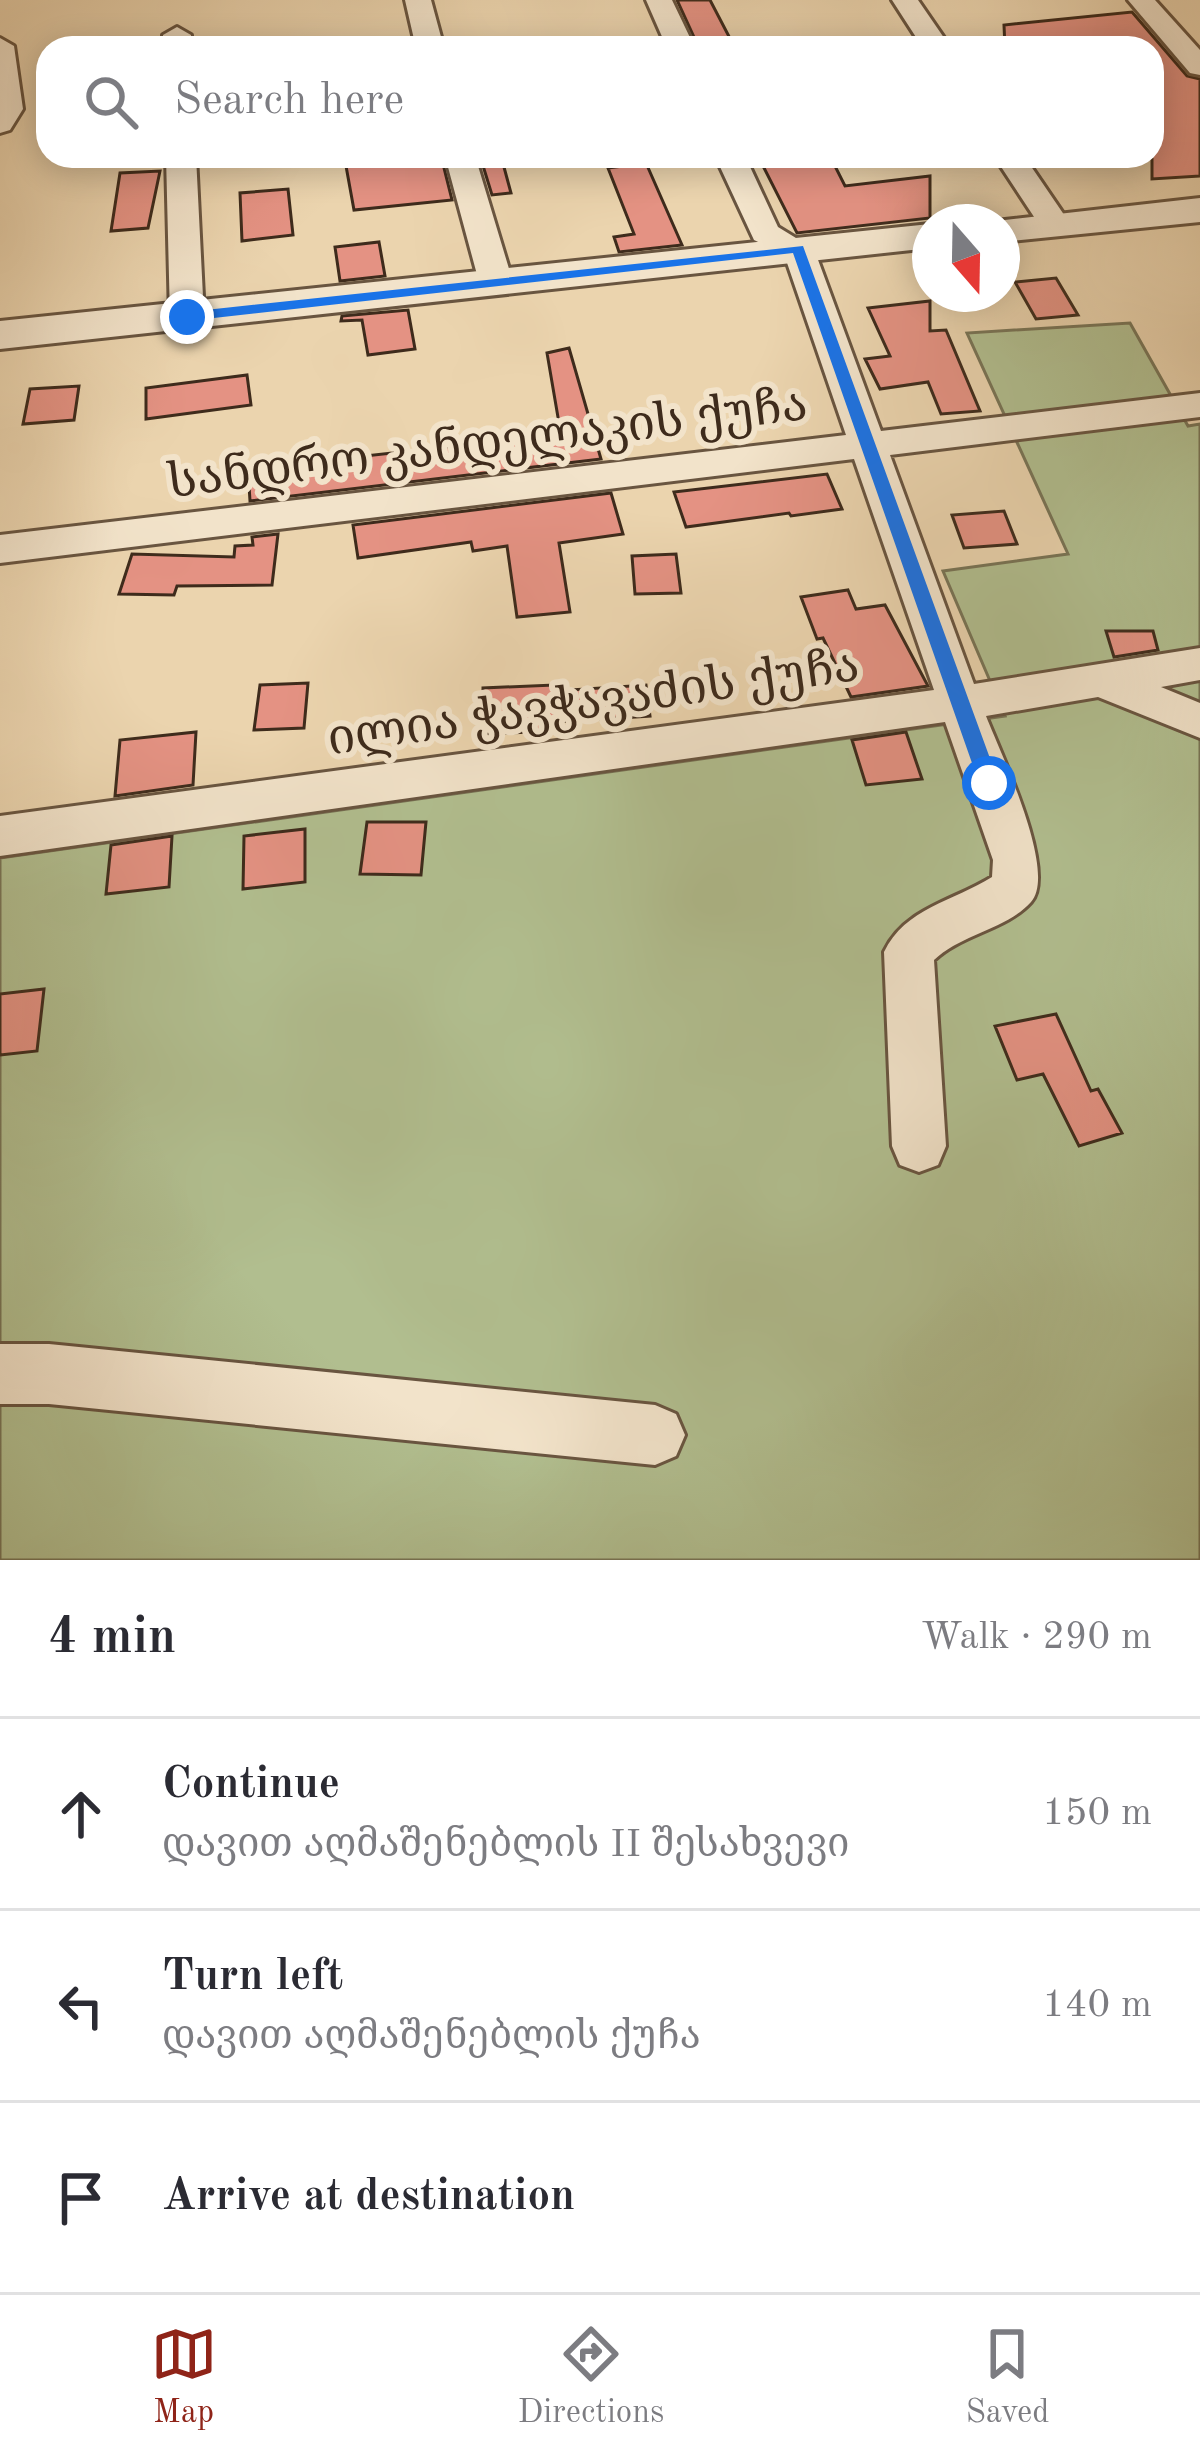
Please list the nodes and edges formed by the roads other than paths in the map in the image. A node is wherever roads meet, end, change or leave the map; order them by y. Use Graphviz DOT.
graph roads {
  1 [pos="418,0"];
  2 [pos="659,0"];
  3 [pos="905,0"];
  4 [pos="1141,0"];
  5 [pos="427,36"];
  6 [pos="676,36"];
  7 [pos="929,36"];
  8 [pos="0,46"];
  9 [pos="1200,67"];
  10 [pos="0,124"];
  11 [pos="181,168"];
  12 [pos="463,168"];
  13 [pos="735,168"];
  14 [pos="1017,168"];
  15 [pos="1200,210"];
  16 [pos="1054,225"];
  17 [pos="1020,228"];
  18 [pos="912,238"];
  19 [pos="798,249"];
  20 [pos="496,283"];
  21 [pos="187,317"];
  22 [pos="0,335"];
  23 [pos="1200,404"];
  24 [pos="868,448"];
  25 [pos="0,549"];
  26 [pos="1200,664"];
  27 [pos="1095,679"];
  28 [pos="960,703"];
  29 [pos="1200,721"];
  30 [pos="0,836"];
  31 [pos="919,1146"];
  32 [pos="0,1375"];
  33 [pos="655,1435"];
  1 -- 5 [label="street"];
  2 -- 6 [label="street"];
  3 -- 7 [label="street"];
  4 -- 9 [label="street"];
  8 -- 10 [label="street"];
  11 -- 21 [label="street"];
  12 -- 20 [label="street"];
  13 -- 19 [label="street"];
  14 -- 16 [label="street"];
  15 -- 16 [label="street"];
  16 -- 17 [label="street"];
  18 -- 19 [label="street"];
  19 -- 20 [label="street"];
  19 -- 24 [label="street"];
  20 -- 21 [label="street"];
  21 -- 22 [label="street"];
  23 -- 24 [label="street, სანდრო კანდელაკის ქუჩა"];
  24 -- 25 [label="street, სანდრო კანდელაკის ქუჩა"];
  24 -- 28 [label="street"];
  26 -- 27 [label="street, ილია ჭავჭავაძის ქუჩა"];
  27 -- 28 [label="street, ილია ჭავჭავაძის ქუჩა"];
  27 -- 29 [label="street"];
  28 -- 30 [label="street, ილია ჭავჭავაძის ქუჩა"];
  28 -- 31 [label="street"];
  32 -- 33 [label="street"];
}
